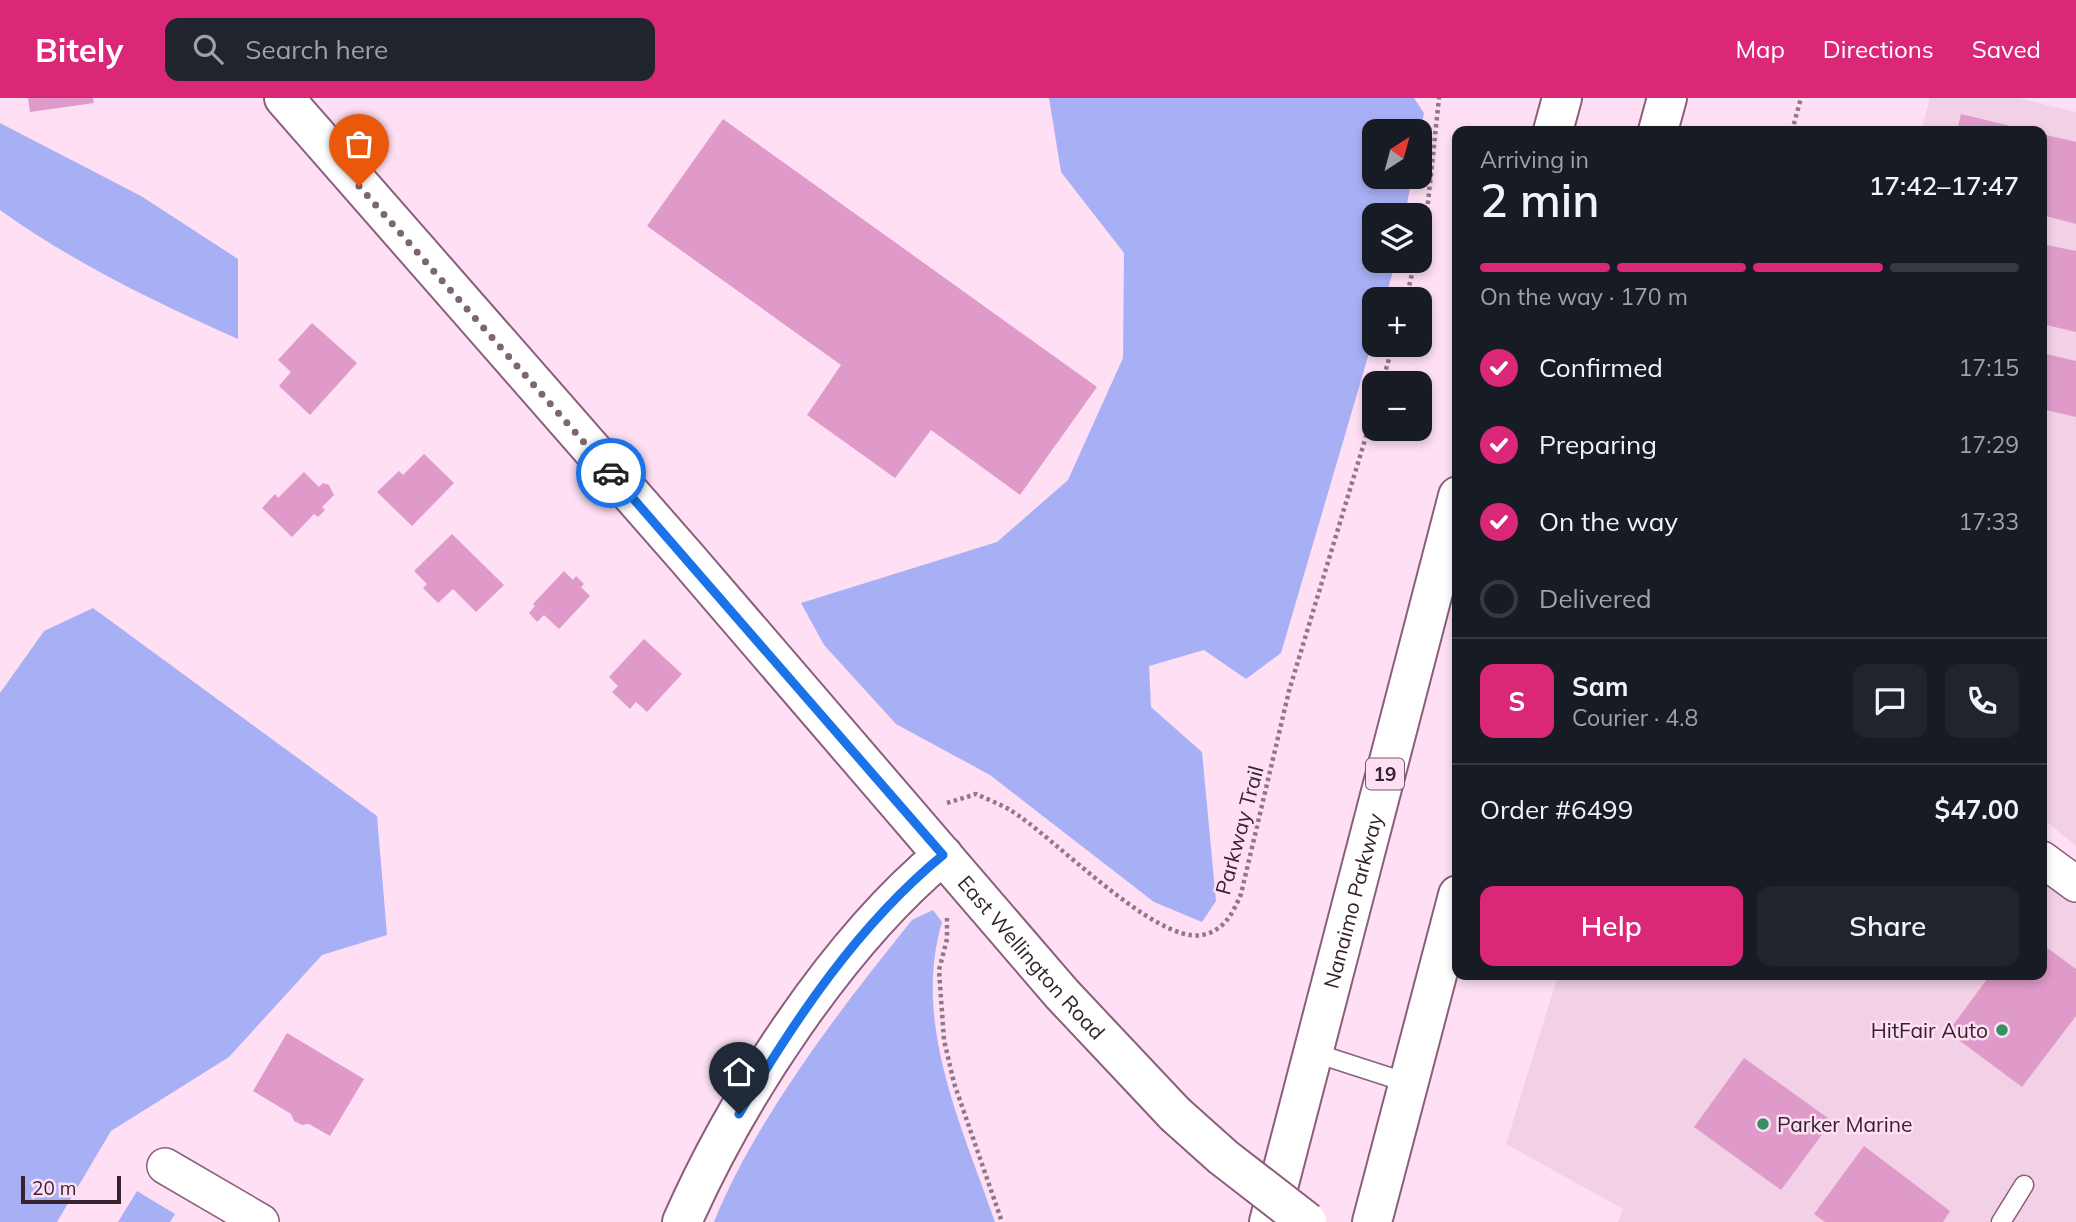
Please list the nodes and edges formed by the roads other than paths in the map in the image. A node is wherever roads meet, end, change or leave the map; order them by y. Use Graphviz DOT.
graph roads {
  1 [pos="284,98"];
  2 [pos="1562,98"];
  3 [pos="1667,98"];
  4 [pos="1554,126"];
  5 [pos="1659,126"];
  6 [pos="1452,519"];
  7 [pos="943,855"];
  8 [pos="2047,863"];
  9 [pos="2076,884"];
  10 [pos="1452,918"];
  11 [pos="1312,1052"];
  12 [pos="1408,1083"];
  13 [pos="165,1166"];
  14 [pos="2024,1185"];
  15 [pos="261,1222"];
  16 [pos="682,1222"];
  17 [pos="1269,1222"];
  18 [pos="1307,1222"];
  19 [pos="1372,1222"];
  20 [pos="2001,1222"];
  1 -- 7 [label="main road, East Wellington Road"];
  2 -- 4 [label="main road"];
  3 -- 5 [label="main road"];
  6 -- 11 [label="main road, Nanaimo Parkway / 19"];
  7 -- 16 [label="main road"];
  7 -- 18 [label="main road, East Wellington Road, bridge"];
  8 -- 9 [label="street"];
  10 -- 12 [label="main road"];
  11 -- 12 [label="lane"];
  11 -- 17 [label="main road, Nanaimo Parkway / 19"];
  12 -- 19 [label="main road"];
  13 -- 15 [label="street"];
  14 -- 20 [label="lane"];
}
